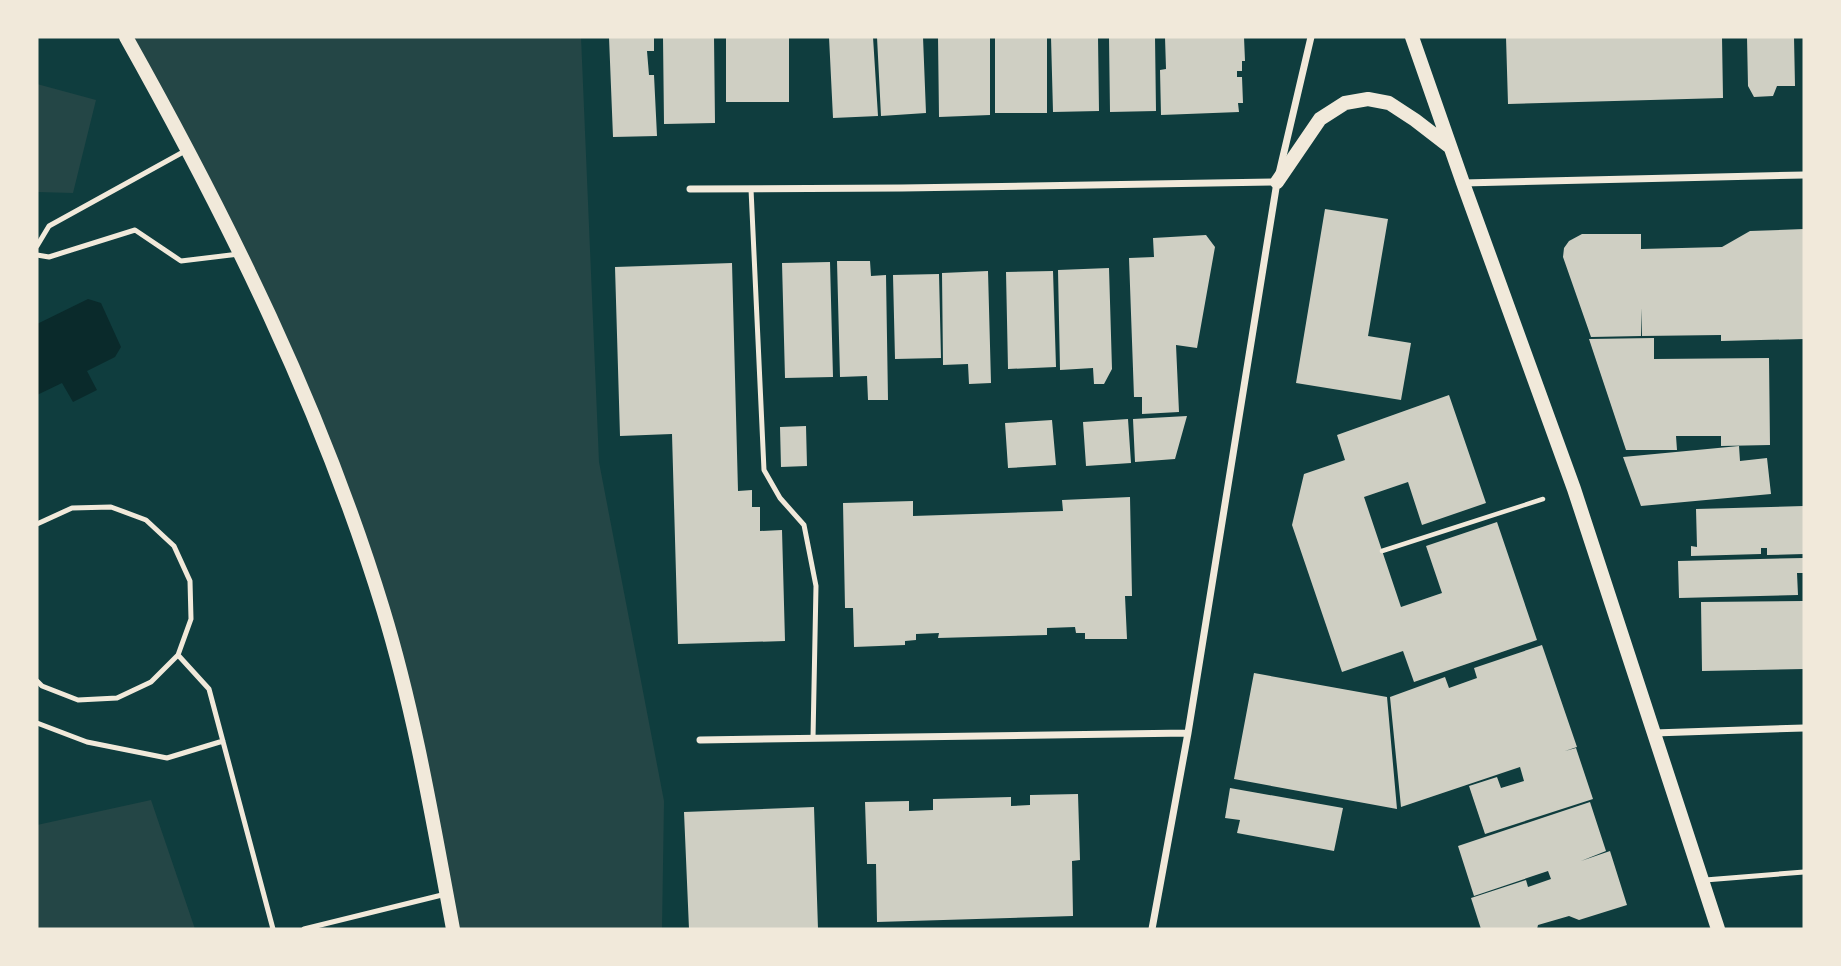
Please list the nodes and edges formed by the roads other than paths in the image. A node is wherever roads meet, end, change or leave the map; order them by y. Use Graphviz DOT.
graph roads {
  1 [pos="126,37"];
  2 [pos="1311,37"];
  3 [pos="1412,37"];
  4 [pos="1451,149"];
  5 [pos="188,150"];
  6 [pos="1804,175"];
  7 [pos="1277,182"];
  8 [pos="1463,183"];
  9 [pos="690,189"];
  10 [pos="751,189"];
  11 [pos="37,246"];
  12 [pos="239,254"];
  13 [pos="37,255"];
  14 [pos="37,524"];
  15 [pos="177,655"];
  16 [pos="37,681"];
  17 [pos="37,723"];
  18 [pos="1804,728"];
  19 [pos="1188,733"];
  20 [pos="1654,733"];
  21 [pos="813,738"];
  22 [pos="700,740"];
  23 [pos="223,741"];
  24 [pos="1804,872"];
  25 [pos="1702,880"];
  26 [pos="446,894"];
  27 [pos="274,929"];
  28 [pos="304,929"];
  29 [pos="453,929"];
  30 [pos="1152,929"];
  31 [pos="1718,929"];
  1 -- 5 [label="main road"];
  2 -- 7 [label="street"];
  3 -- 4 [label="main road"];
  4 -- 7 [label="main road"];
  4 -- 8 [label="main road"];
  5 -- 11 [label="lane"];
  5 -- 12 [label="main road"];
  6 -- 8 [label="street"];
  7 -- 10 [label="street"];
  7 -- 19 [label="street"];
  8 -- 20 [label="main road"];
  9 -- 10 [label="street"];
  10 -- 21 [label="lane"];
  12 -- 13 [label="lane"];
  12 -- 26 [label="main road"];
  14 -- 15 [label="lane"];
  15 -- 16 [label="lane"];
  15 -- 23 [label="lane"];
  17 -- 23 [label="lane"];
  18 -- 20 [label="street"];
  19 -- 21 [label="street"];
  19 -- 30 [label="street"];
  20 -- 25 [label="main road"];
  21 -- 22 [label="street"];
  23 -- 27 [label="lane"];
  24 -- 25 [label="lane"];
  25 -- 31 [label="main road"];
  26 -- 28 [label="lane"];
  26 -- 29 [label="main road"];
}
